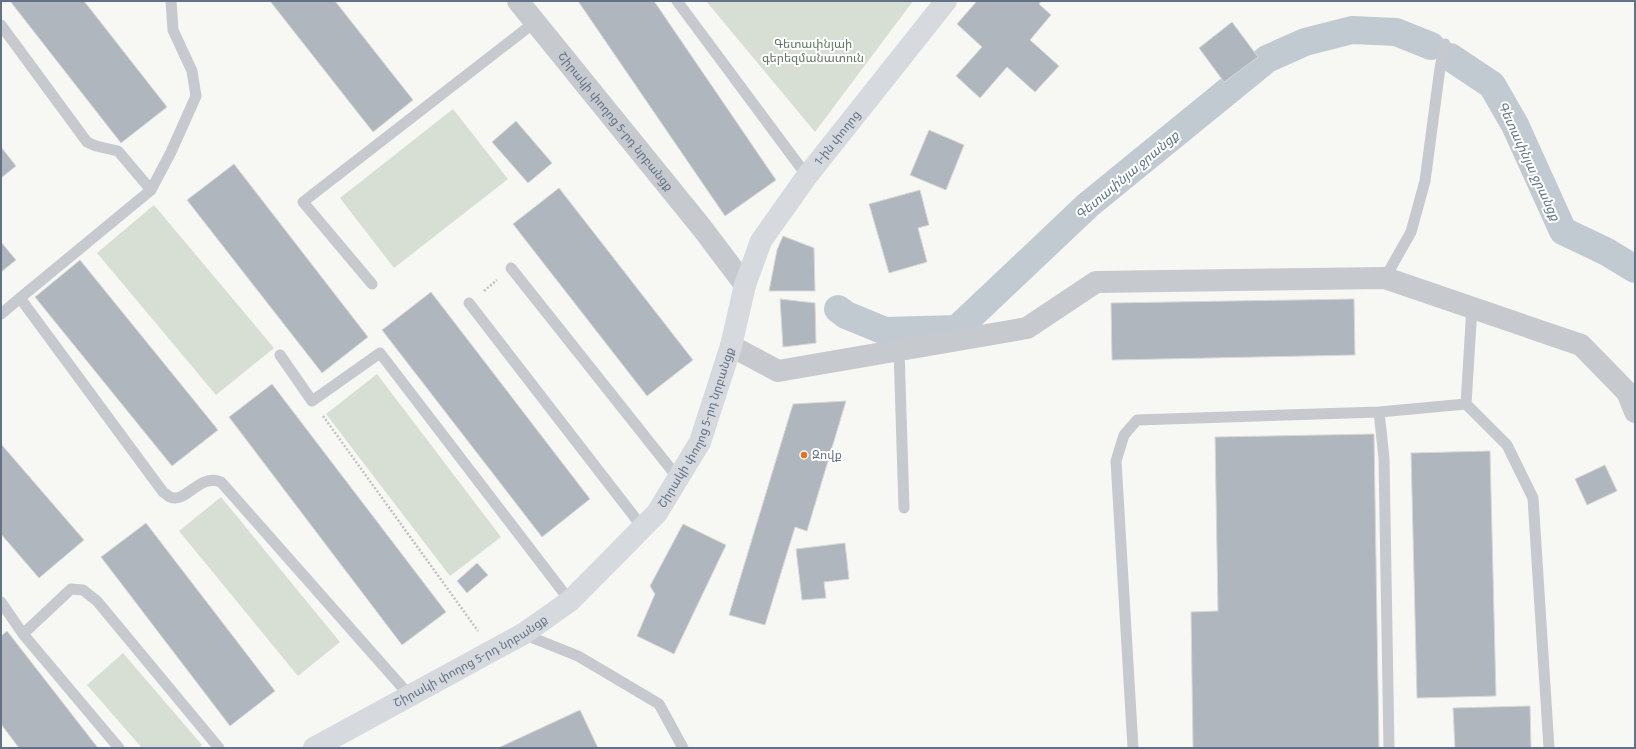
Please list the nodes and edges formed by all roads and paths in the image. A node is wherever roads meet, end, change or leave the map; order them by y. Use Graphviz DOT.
graph roads {
  1 [pos="171,1"];
  2 [pos="518,1"];
  3 [pos="677,1"];
  4 [pos="946,1"];
  5 [pos="535,22"];
  6 [pos="1,25"];
  7 [pos="1445,44"];
  8 [pos="807,176"];
  9 [pos="151,190"];
  10 [pos="511,268"];
  11 [pos="1385,278"];
  12 [pos="372,284"];
  13 [pos="745,285"];
  14 [pos="20,298"];
  15 [pos="469,303"];
  16 [pos="1472,307"];
  17 [pos="1,314"];
  18 [pos="731,346"];
  19 [pos="899,350"];
  20 [pos="280,355"];
  21 [pos="312,401"];
  22 [pos="1466,404"];
  23 [pos="1379,412"];
  24 [pos="1635,412"];
  25 [pos="678,478"];
  26 [pos="904,508"];
  27 [pos="643,528"];
  28 [pos="570,601"];
  29 [pos="1,602"];
  30 [pos="23,634"];
  31 [pos="523,634"];
  32 [pos="492,651"];
  33 [pos="410,696"];
  34 [pos="119,748"];
  35 [pos="220,748"];
  36 [pos="314,748"];
  37 [pos="683,748"];
  38 [pos="1133,748"];
  39 [pos="1389,748"];
  40 [pos="1549,748"];
  1 -- 9 [label="lane"];
  2 -- 5 [label="street, Շիրակի փողոց 5-րդ նրբանցք"];
  3 -- 8 [label="lane"];
  4 -- 8 [label="main road, 1-ին փողոց"];
  5 -- 12 [label="lane"];
  5 -- 13 [label="street, Շիրակի փողոց 5-րդ նրբանցք"];
  6 -- 9 [label="lane"];
  7 -- 11 [label="lane"];
  8 -- 13 [label="main road, 1-ին փողոց"];
  9 -- 14 [label="lane"];
  10 -- 15 [label="path"];
  10 -- 25 [label="lane"];
  11 -- 16 [label="street"];
  11 -- 19 [label="street"];
  13 -- 18 [label="main road, Շիրակի փողոց 5-րդ նրբանցք"];
  14 -- 17 [label="lane"];
  14 -- 33 [label="lane"];
  15 -- 27 [label="lane"];
  16 -- 22 [label="lane"];
  16 -- 24 [label="street"];
  18 -- 19 [label="street"];
  18 -- 25 [label="main road, Շիրակի փողոց 5-րդ նրբանցք"];
  19 -- 26 [label="lane"];
  20 -- 21 [label="lane"];
  21 -- 28 [label="lane"];
  21 -- 32 [label="path"];
  22 -- 23 [label="lane"];
  22 -- 40 [label="lane"];
  23 -- 38 [label="lane"];
  23 -- 39 [label="lane"];
  25 -- 27 [label="main road, Շիրակի փողոց 5-րդ նրբանցք"];
  27 -- 28 [label="main road, Շիրակի փողոց 5-րդ նրբանցք"];
  28 -- 31 [label="main road, Շիրակի փողոց 5-րդ նրբանցք"];
  29 -- 30 [label="lane"];
  30 -- 34 [label="lane"];
  30 -- 35 [label="lane"];
  31 -- 32 [label="main road, Շիրակի փողոց 5-րդ նրբանցք"];
  31 -- 37 [label="lane"];
  32 -- 33 [label="main road, Շիրակի փողոց 5-րդ նրբանցք"];
  33 -- 36 [label="main road, Շիրակի փողոց 5-րդ նրբանցք"];
}
